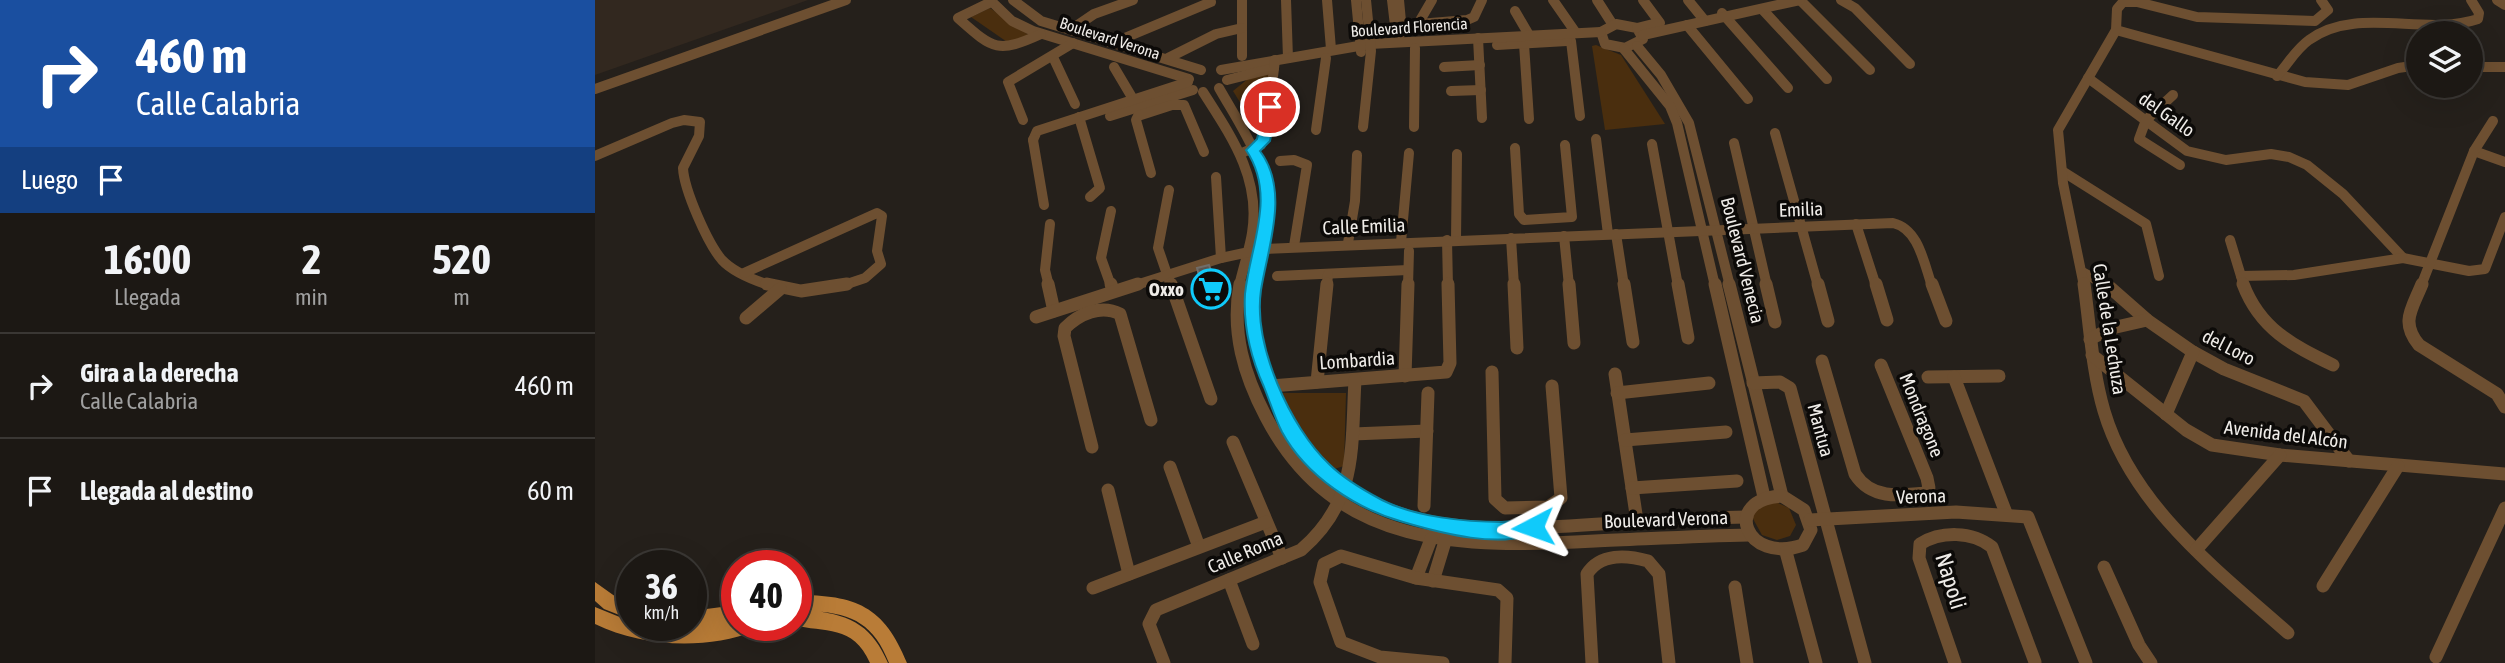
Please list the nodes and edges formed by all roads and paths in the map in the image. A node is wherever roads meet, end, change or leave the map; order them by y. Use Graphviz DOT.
graph roads {
  1 [pos="820,0"];
  2 [pos="846,0"];
  3 [pos="1013,0"];
  4 [pos="1133,0"];
  5 [pos="1242,0"];
  6 [pos="1286,0"];
  7 [pos="1327,0"];
  8 [pos="1356,0"];
  9 [pos="1366,0"];
  10 [pos="1392,0"];
  11 [pos="1399,0"];
  12 [pos="1432,0"];
  13 [pos="1482,0"];
  14 [pos="1553,0"];
  15 [pos="1597,0"];
  16 [pos="1643,0"];
  17 [pos="1688,0"];
  18 [pos="1800,0"];
  19 [pos="1841,0"];
  20 [pos="2321,0"];
  21 [pos="2471,0"];
  22 [pos="2497,0"];
  23 [pos="990,1"];
  24 [pos="1211,2"];
  25 [pos="2149,3"];
  26 [pos="1763,4"];
  27 [pos="2505,5"];
  28 [pos="1515,11"];
  29 [pos="1722,13"];
  30 [pos="1702,18"];
  31 [pos="2315,21"];
  32 [pos="1660,23"];
  33 [pos="2367,23"];
  34 [pos="1418,24"];
  35 [pos="1613,25"];
  36 [pos="1398,26"];
  37 [pos="1687,26"];
  38 [pos="1242,28"];
  39 [pos="1072,29"];
  40 [pos="2116,30"];
  41 [pos="1640,32"];
  42 [pos="1041,34"];
  43 [pos="1602,36"];
  44 [pos="1573,37"];
  45 [pos="1526,39"];
  46 [pos="1115,42"];
  47 [pos="1479,42"];
  48 [pos="1073,43"];
  49 [pos="1637,46"];
  50 [pos="1415,48"];
  51 [pos="1624,48"];
  52 [pos="1366,50"];
  53 [pos="1328,53"];
  54 [pos="1242,56"];
  55 [pos="1053,57"];
  56 [pos="1168,58"];
  57 [pos="1288,58"];
  58 [pos="1276,64"];
  59 [pos="1910,64"];
  60 [pos="1480,65"];
  61 [pos="1114,67"];
  62 [pos="1444,67"];
  63 [pos="2406,67"];
  64 [pos="2483,67"];
  65 [pos="2505,68"];
  66 [pos="1201,70"];
  67 [pos="1221,70"];
  68 [pos="1870,70"];
  69 [pos="1163,73"];
  70 [pos="2277,76"];
  71 [pos="2088,78"];
  72 [pos="1827,79"];
  73 [pos="595,80"];
  74 [pos="1223,84"];
  75 [pos="1193,86"];
  76 [pos="1788,88"];
  77 [pos="595,89"];
  78 [pos="1481,90"];
  79 [pos="1160,91"];
  80 [pos="1451,91"];
  81 [pos="2173,95"];
  82 [pos="1133,99"];
  83 [pos="1748,99"];
  84 [pos="1075,104"];
  85 [pos="1156,105"];
  86 [pos="1580,116"];
  87 [pos="1482,118"];
  88 [pos="1529,119"];
  89 [pos="1023,120"];
  90 [pos="1081,121"];
  91 [pos="2145,121"];
  92 [pos="2493,121"];
  93 [pos="1363,127"];
  94 [pos="1414,127"];
  95 [pos="1315,130"];
  96 [pos="1775,133"];
  97 [pos="1596,139"];
  98 [pos="1734,143"];
  99 [pos="1652,144"];
  100 [pos="1565,145"];
  101 [pos="1515,148"];
  102 [pos="1247,151"];
  103 [pos="2474,151"];
  104 [pos="1204,152"];
  105 [pos="1409,153"];
  106 [pos="1457,154"];
  107 [pos="1357,155"];
  108 [pos="595,156"];
  109 [pos="1280,161"];
  110 [pos="2505,162"];
  111 [pos="2180,165"];
  112 [pos="2063,171"];
  113 [pos="1151,173"];
  114 [pos="1216,177"];
  115 [pos="1169,190"];
  116 [pos="1090,197"];
  117 [pos="1044,205"];
  118 [pos="1111,211"];
  119 [pos="2505,217"];
  120 [pos="1544,221"];
  121 [pos="1050,224"];
  122 [pos="1856,224"];
  123 [pos="1901,224"];
  124 [pos="1802,226"];
  125 [pos="1755,228"];
  126 [pos="1710,230"];
  127 [pos="1667,232"];
  128 [pos="1612,234"];
  129 [pos="1564,236"];
  130 [pos="1545,237"];
  131 [pos="1511,238"];
  132 [pos="1451,240"];
  133 [pos="2230,240"];
  134 [pos="1348,243"];
  135 [pos="1294,246"];
  136 [pos="1405,246"];
  137 [pos="1263,249"];
  138 [pos="1247,251"];
  139 [pos="1221,258"];
  140 [pos="2403,258"];
  141 [pos="2430,262"];
  142 [pos="1408,270"];
  143 [pos="2082,272"];
  144 [pos="744,273"];
  145 [pos="1328,274"];
  146 [pos="1169,275"];
  147 [pos="2159,275"];
  148 [pos="1277,276"];
  149 [pos="2241,276"];
  150 [pos="780,289"];
  151 [pos="1114,290"];
  152 [pos="1088,307"];
  153 [pos="1055,311"];
  154 [pos="1036,317"];
  155 [pos="746,318"];
  156 [pos="1887,320"];
  157 [pos="2147,320"];
  158 [pos="1828,321"];
  159 [pos="1946,321"];
  160 [pos="1775,322"];
  161 [pos="1688,338"];
  162 [pos="2090,339"];
  163 [pos="1633,342"];
  164 [pos="1574,343"];
  165 [pos="1517,348"];
  166 [pos="2193,352"];
  167 [pos="2092,355"];
  168 [pos="1822,361"];
  169 [pos="1881,365"];
  170 [pos="2333,365"];
  171 [pos="1492,372"];
  172 [pos="1615,374"];
  173 [pos="1405,376"];
  174 [pos="1999,376"];
  175 [pos="1927,377"];
  176 [pos="1954,377"];
  177 [pos="1355,380"];
  178 [pos="1317,382"];
  179 [pos="1709,383"];
  180 [pos="1753,383"];
  181 [pos="1271,386"];
  182 [pos="1552,386"];
  183 [pos="2503,389"];
  184 [pos="1428,393"];
  185 [pos="1617,393"];
  186 [pos="1211,399"];
  187 [pos="2505,407"];
  188 [pos="2166,414"];
  189 [pos="1151,420"];
  190 [pos="1427,431"];
  191 [pos="1726,432"];
  192 [pos="1353,434"];
  193 [pos="1625,440"];
  194 [pos="1233,442"];
  195 [pos="1092,447"];
  196 [pos="2280,455"];
  197 [pos="2349,461"];
  198 [pos="1170,467"];
  199 [pos="2398,467"];
  200 [pos="2505,474"];
  201 [pos="1737,481"];
  202 [pos="1345,487"];
  203 [pos="1632,488"];
  204 [pos="1108,490"];
  205 [pos="1899,495"];
  206 [pos="1782,496"];
  207 [pos="1764,497"];
  208 [pos="1338,504"];
  209 [pos="1424,506"];
  210 [pos="1530,508"];
  211 [pos="2505,508"];
  212 [pos="2007,513"];
  213 [pos="1941,514"];
  214 [pos="1906,515"];
  215 [pos="1747,517"];
  216 [pos="1817,520"];
  217 [pos="1637,521"];
  218 [pos="1266,523"];
  219 [pos="1533,527"];
  220 [pos="1749,535"];
  221 [pos="1442,536"];
  222 [pos="1949,537"];
  223 [pos="1619,540"];
  224 [pos="1199,547"];
  225 [pos="2196,550"];
  226 [pos="1786,552"];
  227 [pos="1622,557"];
  228 [pos="1282,558"];
  229 [pos="2103,566"];
  230 [pos="1129,574"];
  231 [pos="1416,578"];
  232 [pos="1229,580"];
  233 [pos="1433,581"];
  234 [pos="1735,586"];
  235 [pos="2323,586"];
  236 [pos="1093,588"];
  237 [pos="595,590"];
  238 [pos="812,604"];
  239 [pos="616,605"];
  240 [pos="595,615"];
  241 [pos="812,619"];
  242 [pos="721,629"];
  243 [pos="2288,633"];
  244 [pos="1253,645"];
  245 [pos="2436,657"];
  246 [pos="2035,662"];
  247 [pos="879,663"];
  248 [pos="898,663"];
  249 [pos="1164,663"];
  250 [pos="1443,663"];
  251 [pos="1505,663"];
  252 [pos="1592,663"];
  253 [pos="1669,663"];
  254 [pos="1747,663"];
  255 [pos="1816,663"];
  256 [pos="1865,663"];
  257 [pos="1955,663"];
  258 [pos="2086,663"];
  259 [pos="2151,663"];
  1 -- 73 [label="street"];
  2 -- 77 [label="street"];
  3 -- 39 [label="street, Boulevard Verona"];
  4 -- 39 [label="street"];
  5 -- 38 [label="street"];
  6 -- 57 [label="street"];
  7 -- 53 [label="street"];
  8 -- 52 [label="street"];
  9 -- 52 [label="street"];
  10 -- 36 [label="street"];
  11 -- 36 [label="street"];
  12 -- 34 [label="street"];
  13 -- 34 [label="street"];
  14 -- 44 [label="street"];
  15 -- 35 [label="street"];
  16 -- 32 [label="street"];
  17 -- 30 [label="street"];
  18 -- 26 [label="street"];
  18 -- 68 [label="street"];
  19 -- 59 [label="street"];
  20 -- 31 [label="street"];
  21 -- 33 [label="street"];
  22 -- 27 [label="street"];
  23 -- 42 [label="street, Boulevard Verona"];
  23 -- 42 [label="street"];
  24 -- 46 [label="street"];
  25 -- 31 [label="street"];
  25 -- 40 [label="street, Calle de la Lechuza"];
  26 -- 29 [label="street"];
  26 -- 72 [label="street"];
  28 -- 45 [label="street"];
  29 -- 30 [label="street"];
  29 -- 76 [label="street"];
  30 -- 32 [label="street"];
  30 -- 37 [label="street"];
  31 -- 33 [label="street"];
  32 -- 41 [label="street"];
  33 -- 70 [label="street"];
  34 -- 36 [label="street"];
  35 -- 41 [label="street"];
  35 -- 43 [label="street"];
  37 -- 41 [label="street"];
  37 -- 83 [label="street"];
  38 -- 54 [label="street"];
  38 -- 56 [label="street"];
  39 -- 46 [label="street, Boulevard Verona"];
  40 -- 70 [label="street"];
  40 -- 71 [label="street, Calle de la Lechuza"];
  41 -- 49 [label="street"];
  42 -- 48 [label="street, Boulevard Verona"];
  43 -- 44 [label="street, Boulevard Florencia"];
  43 -- 51 [label="street"];
  44 -- 45 [label="street, Boulevard Florencia"];
  44 -- 86 [label="street"];
  45 -- 47 [label="street, Boulevard Florencia"];
  45 -- 88 [label="street"];
  46 -- 56 [label="street, Boulevard Verona"];
  47 -- 50 [label="street, Boulevard Florencia"];
  47 -- 52 [label="street, Boulevard Florencia"];
  47 -- 60 [label="street"];
  48 -- 55 [label="street"];
  48 -- 69 [label="street, Boulevard Verona"];
  49 -- 51 [label="street"];
  49 -- 126 [label="street, Boulevard Venecia"];
  50 -- 52 [label="street, Boulevard Florencia"];
  50 -- 94 [label="street"];
  51 -- 126 [label="street, Boulevard Venecia"];
  52 -- 53 [label="street, Boulevard Florencia"];
  52 -- 93 [label="street"];
  53 -- 57 [label="street, Boulevard Florencia"];
  53 -- 58 [label="street, Boulevard Florencia"];
  53 -- 95 [label="street"];
  55 -- 84 [label="street"];
  55 -- 89 [label="street"];
  56 -- 66 [label="street, Boulevard Verona"];
  57 -- 58 [label="street, Boulevard Florencia"];
  58 -- 67 [label="street, Boulevard Florencia"];
  58 -- 74 [label="street, Boulevard Florencia"];
  58 -- 102 [label="street"];
  60 -- 62 [label="street"];
  60 -- 78 [label="street"];
  61 -- 82 [label="street"];
  63 -- 70 [label="street"];
  64 -- 65 [label="street"];
  66 -- 67 [label="street, Boulevard Verona"];
  66 -- 75 [label="street"];
  67 -- 74 [label="street, Boulevard Verona"];
  69 -- 75 [label="street, Boulevard Verona"];
  69 -- 79 [label="street"];
  71 -- 91 [label="street, del Gallo"];
  71 -- 112 [label="street, Calle de la Lechuza"];
  74 -- 75 [label="street, Boulevard Florencia"];
  74 -- 102 [label="street, Boulevard Verona"];
  75 -- 79 [label="street"];
  75 -- 85 [label="street"];
  75 -- 102 [label="street, Boulevard Verona"];
  78 -- 80 [label="street"];
  78 -- 87 [label="street"];
  79 -- 82 [label="street"];
  81 -- 91 [label="street"];
  82 -- 90 [label="street"];
  85 -- 90 [label="street"];
  85 -- 104 [label="street"];
  85 -- 113 [label="street"];
  90 -- 116 [label="street"];
  90 -- 117 [label="street"];
  91 -- 111 [label="street"];
  91 -- 140 [label="street, del Gallo"];
  92 -- 103 [label="street"];
  96 -- 124 [label="street"];
  97 -- 128 [label="street"];
  98 -- 125 [label="street"];
  99 -- 127 [label="street"];
  100 -- 120 [label="street"];
  101 -- 120 [label="street"];
  102 -- 137 [label="street, Boulevard Verona"];
  102 -- 138 [label="street, Boulevard Verona"];
  103 -- 110 [label="street"];
  103 -- 141 [label="street"];
  105 -- 136 [label="street"];
  106 -- 132 [label="street"];
  107 -- 134 [label="street"];
  108 -- 144 [label="street"];
  109 -- 135 [label="street"];
  112 -- 143 [label="street, Calle de la Lechuza"];
  112 -- 147 [label="street"];
  114 -- 139 [label="street"];
  115 -- 146 [label="street"];
  118 -- 151 [label="street"];
  119 -- 141 [label="street"];
  120 -- 130 [label="street"];
  121 -- 153 [label="street"];
  122 -- 123 [label="street, Emilia"];
  122 -- 124 [label="street, Emilia"];
  122 -- 156 [label="street"];
  123 -- 159 [label="street"];
  124 -- 125 [label="street, Emilia"];
  124 -- 158 [label="street"];
  125 -- 126 [label="street, Emilia"];
  125 -- 160 [label="street"];
  126 -- 127 [label="street, Calle Emilia"];
  126 -- 180 [label="street, Boulevard Venecia"];
  126 -- 207 [label="street, Boulevard Venecia"];
  127 -- 128 [label="street, Calle Emilia"];
  127 -- 161 [label="street"];
  128 -- 129 [label="street, Calle Emilia"];
  128 -- 163 [label="street"];
  129 -- 130 [label="street, Calle Emilia"];
  129 -- 164 [label="street"];
  130 -- 131 [label="street, Calle Emilia"];
  131 -- 132 [label="street, Calle Emilia"];
  131 -- 165 [label="street"];
  132 -- 136 [label="street, Calle Emilia"];
  132 -- 173 [label="street, Lombardia"];
  133 -- 149 [label="street"];
  134 -- 135 [label="street, Calle Emilia"];
  134 -- 136 [label="street, Calle Emilia"];
  135 -- 137 [label="street, Calle Emilia"];
  136 -- 142 [label="street"];
  137 -- 138 [label="street, Calle Emilia"];
  137 -- 181 [label="street, Boulevard Verona"];
  138 -- 139 [label="street, Calle Emilia"];
  138 -- 208 [label="street, Boulevard Verona"];
  139 -- 146 [label="street, Calle Emilia"];
  140 -- 141 [label="street"];
  140 -- 149 [label="street"];
  141 -- 183 [label="street"];
  142 -- 145 [label="street"];
  142 -- 173 [label="street"];
  143 -- 157 [label="street, del Loro"];
  143 -- 162 [label="street, Calle de la Lechuza"];
  144 -- 150 [label="street"];
  144 -- 150 [label="street"];
  145 -- 148 [label="street"];
  145 -- 178 [label="street"];
  146 -- 151 [label="street, Calle Emilia"];
  146 -- 186 [label="street"];
  149 -- 170 [label="street"];
  150 -- 155 [label="street"];
  151 -- 152 [label="street, Calle Emilia"];
  152 -- 153 [label="street, Calle Emilia"];
  152 -- 189 [label="street"];
  152 -- 195 [label="street"];
  153 -- 154 [label="street, Calle Emilia"];
  157 -- 162 [label="street"];
  157 -- 166 [label="street, del Loro"];
  162 -- 167 [label="street, Calle de la Lechuza"];
  166 -- 188 [label="street"];
  166 -- 197 [label="street, del Loro"];
  167 -- 188 [label="street, Avenida del Alcón"];
  167 -- 225 [label="street, Calle de la Lechuza"];
  168 -- 205 [label="street"];
  169 -- 205 [label="street, Mondragone"];
  171 -- 210 [label="street"];
  172 -- 185 [label="street"];
  173 -- 177 [label="street, Lombardia"];
  174 -- 176 [label="street"];
  175 -- 176 [label="street"];
  176 -- 212 [label="street"];
  177 -- 178 [label="street, Lombardia"];
  177 -- 192 [label="street, Calle Roma"];
  178 -- 181 [label="street, Lombardia"];
  179 -- 185 [label="street"];
  180 -- 206 [label="street, Boulevard Venecia"];
  180 -- 216 [label="street, Mantua"];
  181 -- 202 [label="street, Boulevard Verona"];
  182 -- 210 [label="street"];
  183 -- 187 [label="street"];
  184 -- 190 [label="street"];
  185 -- 193 [label="street"];
  188 -- 196 [label="street, Avenida del Alcón"];
  190 -- 192 [label="street"];
  190 -- 209 [label="street"];
  191 -- 193 [label="street"];
  192 -- 202 [label="street, Calle Roma"];
  193 -- 203 [label="street"];
  194 -- 218 [label="street"];
  196 -- 197 [label="street, Avenida del Alcón"];
  196 -- 225 [label="street"];
  197 -- 199 [label="street, Avenida del Alcón"];
  198 -- 224 [label="street"];
  199 -- 200 [label="street, Avenida del Alcón"];
  199 -- 235 [label="street"];
  201 -- 203 [label="street"];
  202 -- 208 [label="street, Calle Roma"];
  202 -- 221 [label="street, Boulevard Verona"];
  203 -- 217 [label="street"];
  204 -- 230 [label="street"];
  205 -- 214 [label="street"];
  206 -- 207 [label="street"];
  206 -- 216 [label="street"];
  207 -- 215 [label="street"];
  208 -- 221 [label="street, Boulevard Verona"];
  208 -- 228 [label="street, Calle Roma"];
  210 -- 219 [label="street"];
  211 -- 245 [label="street"];
  212 -- 213 [label="street, Verona"];
  212 -- 258 [label="street, Verona"];
  213 -- 214 [label="street, Verona"];
  213 -- 222 [label="street"];
  214 -- 216 [label="street, Verona"];
  215 -- 217 [label="street, Boulevard Verona"];
  215 -- 220 [label="street"];
  216 -- 226 [label="street"];
  216 -- 256 [label="street"];
  217 -- 219 [label="street, Boulevard Verona"];
  218 -- 224 [label="street"];
  218 -- 228 [label="street"];
  219 -- 221 [label="street, Boulevard Verona"];
  220 -- 223 [label="street, Boulevard Verona"];
  220 -- 226 [label="street"];
  221 -- 223 [label="street, Boulevard Verona"];
  221 -- 231 [label="street"];
  221 -- 233 [label="street"];
  222 -- 246 [label="street, Napoli"];
  222 -- 257 [label="street, Napoli"];
  223 -- 227 [label="street"];
  224 -- 230 [label="street"];
  225 -- 243 [label="street, Calle de la Lechuza"];
  226 -- 255 [label="street"];
  227 -- 252 [label="street"];
  227 -- 253 [label="street"];
  228 -- 232 [label="street, Calle Roma"];
  229 -- 259 [label="street"];
  230 -- 236 [label="street"];
  231 -- 233 [label="street"];
  231 -- 250 [label="street"];
  232 -- 244 [label="street"];
  232 -- 249 [label="street, Calle Roma"];
  233 -- 251 [label="street"];
  234 -- 254 [label="street"];
  237 -- 239 [label="main road"];
  238 -- 248 [label="main road"];
  240 -- 242 [label="main road"];
  241 -- 247 [label="main road"];
}
